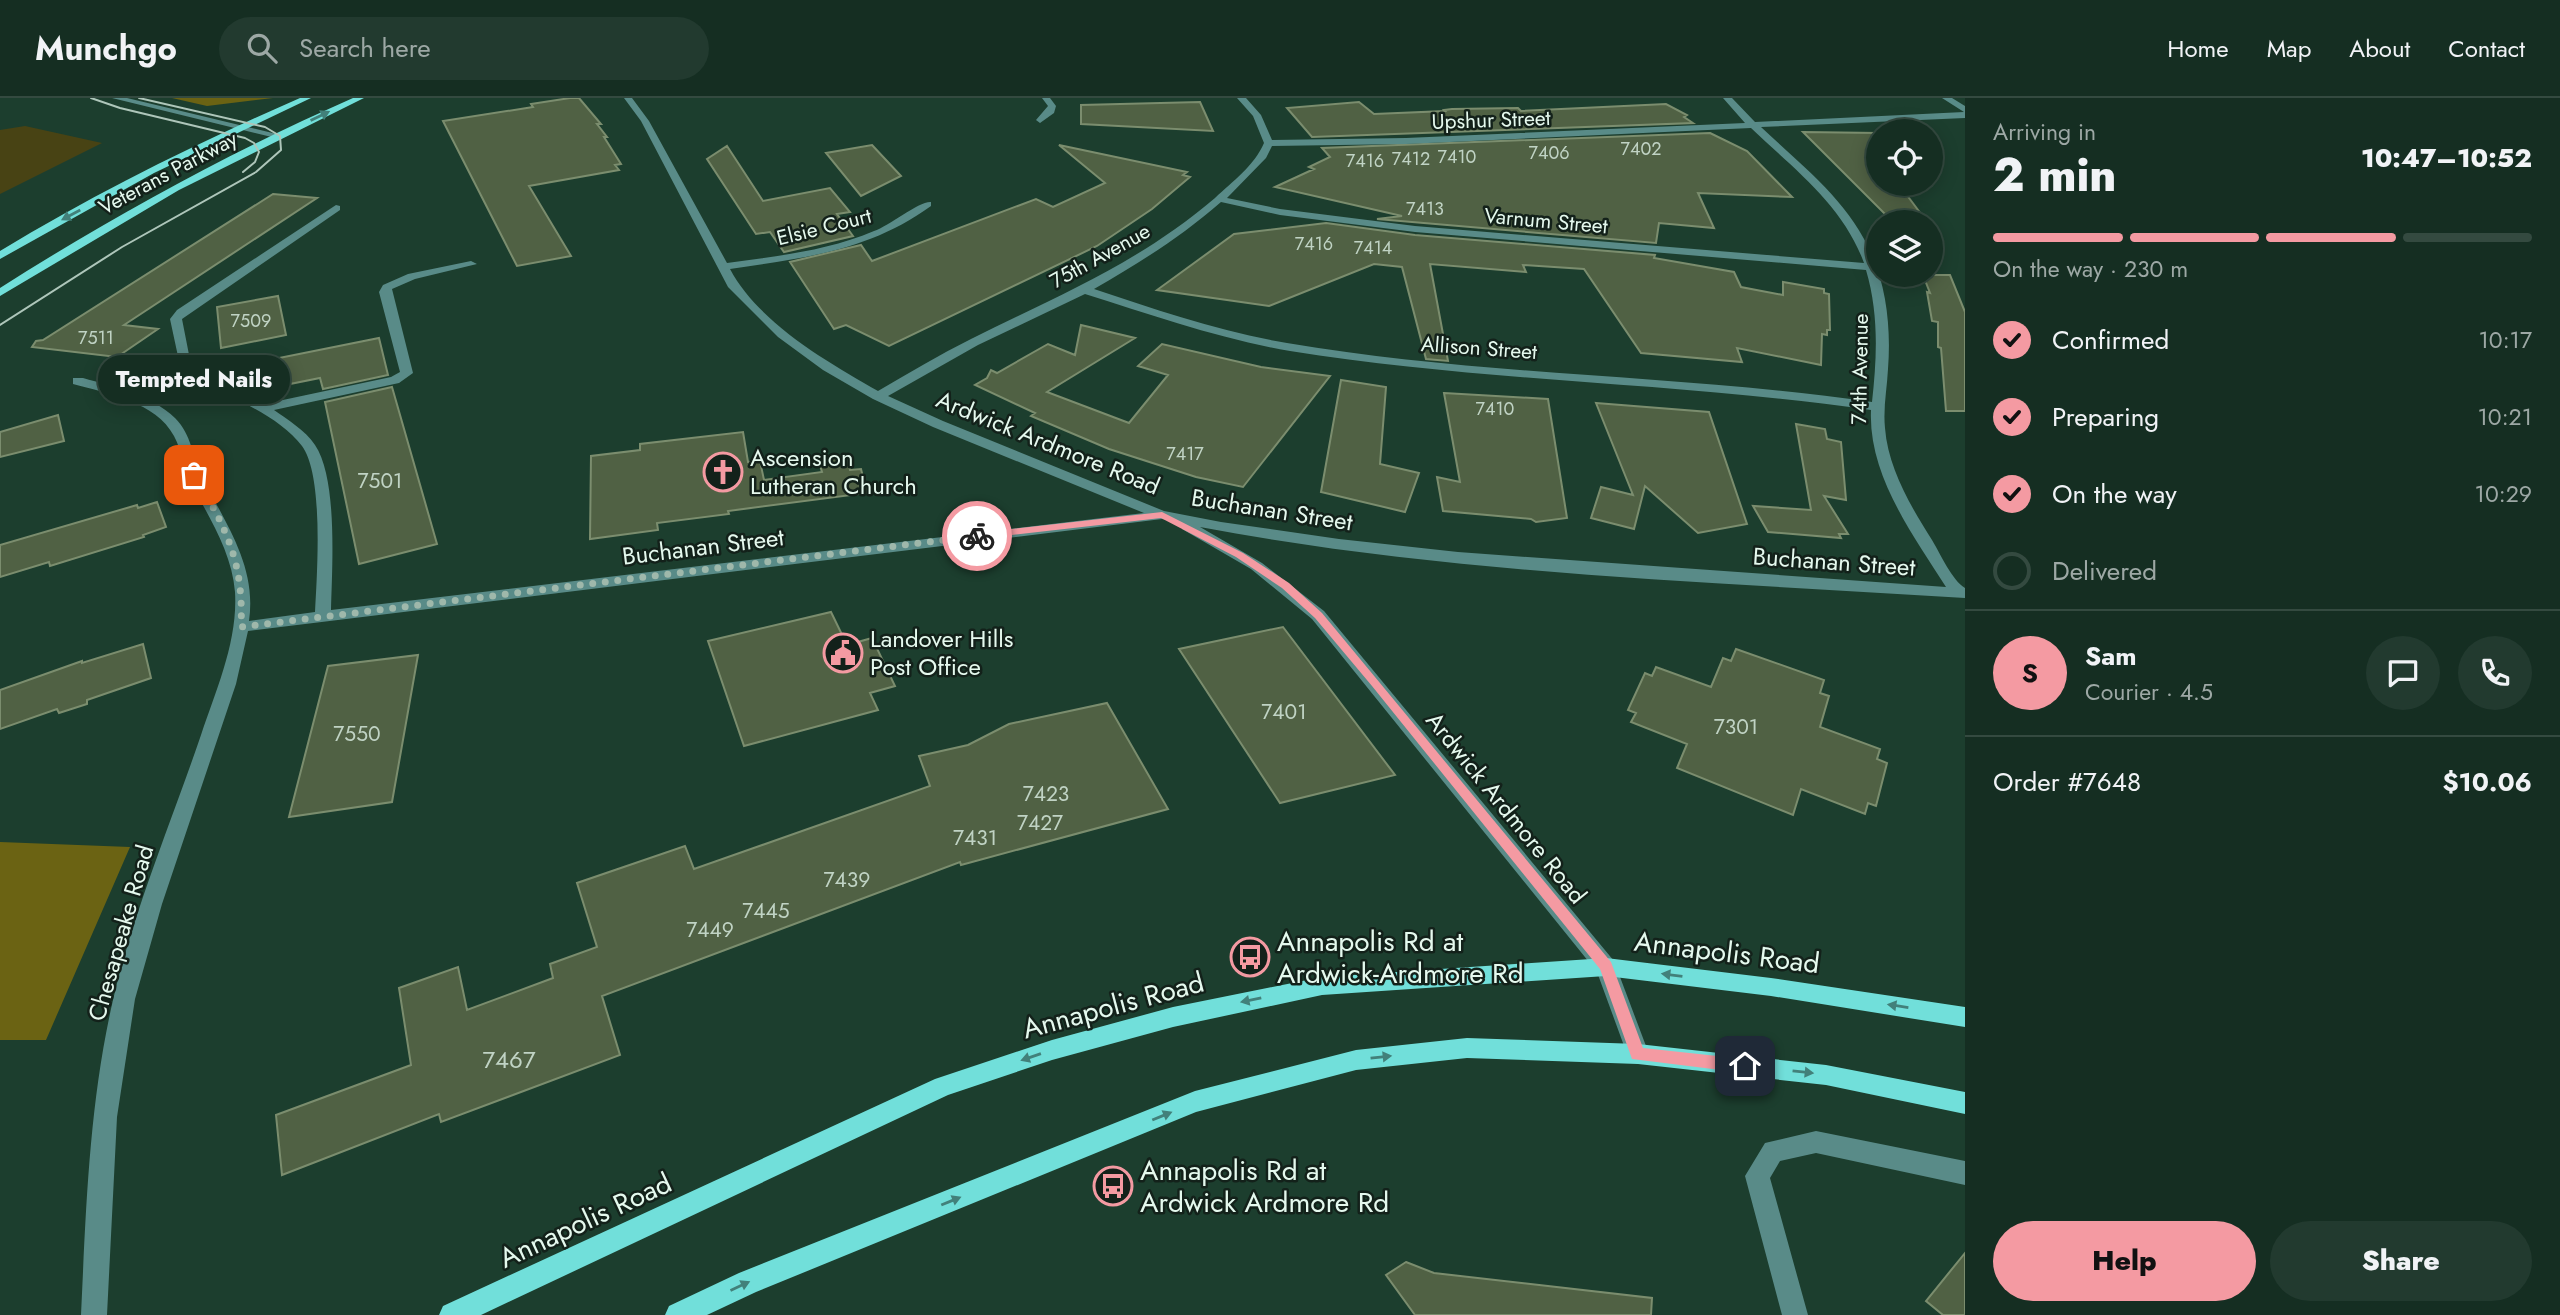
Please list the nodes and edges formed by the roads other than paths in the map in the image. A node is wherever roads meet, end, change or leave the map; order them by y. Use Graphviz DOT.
graph roads {
  1 [pos="116,98"];
  2 [pos="307,98"];
  3 [pos="360,98"];
  4 [pos="628,98"];
  5 [pos="1046,98"];
  6 [pos="1241,98"];
  7 [pos="1727,98"];
  8 [pos="1945,98"];
  9 [pos="1965,113"];
  10 [pos="1040,120"];
  11 [pos="1755,126"];
  12 [pos="242,127"];
  13 [pos="280,136"];
  14 [pos="1269,143"];
  15 [pos="1219,199"];
  16 [pos="927,204"];
  17 [pos="336,208"];
  18 [pos="1866,255"];
  19 [pos="0,256"];
  20 [pos="471,264"];
  21 [pos="722,267"];
  22 [pos="1866,267"];
  23 [pos="1877,287"];
  24 [pos="1084,290"];
  25 [pos="0,293"];
  26 [pos="78,381"];
  27 [pos="878,396"];
  28 [pos="1877,407"];
  29 [pos="260,409"];
  30 [pos="1162,515"];
  31 [pos="1962,593"];
  32 [pos="323,616"];
  33 [pos="241,627"];
  34 [pos="1606,967"];
  35 [pos="1965,1017"];
  36 [pos="1637,1054"];
  37 [pos="1965,1103"];
  38 [pos="1965,1173"];
  39 [pos="94,1315"];
  40 [pos="452,1315"];
  41 [pos="678,1315"];
  42 [pos="1795,1315"];
  1 -- 12 [label="street"];
  2 -- 12 [label="main road, Veterans Parkway"];
  13 -- 3 [label="main road, Veterans Parkway, one-way"];
  4 -- 21 [label="street, Ardwick Ardmore Road"];
  5 -- 10 [label="street"];
  6 -- 14 [label="street"];
  7 -- 11 [label="street, 74th Avenue"];
  8 -- 9 [label="street"];
  9 -- 11 [label="street, Upshur Street"];
  11 -- 14 [label="street, Upshur Street"];
  11 -- 18 [label="street, 74th Avenue"];
  12 -- 13 [label="street"];
  12 -- 19 [label="main road, Veterans Parkway, one-way"];
  13 -- 25 [label="main road, Veterans Parkway"];
  14 -- 15 [label="street, 75th Avenue"];
  15 -- 22 [label="street, Varnum Street"];
  15 -- 24 [label="street, 75th Avenue"];
  16 -- 21 [label="street, Elsie Court"];
  17 -- 29 [label="street"];
  20 -- 29 [label="street"];
  21 -- 27 [label="street, Ardwick Ardmore Road"];
  23 -- 28 [label="street, 74th Avenue"];
  24 -- 27 [label="street, 75th Avenue"];
  24 -- 28 [label="street, Allison Street"];
  26 -- 33 [label="street, Chesapeake Road"];
  27 -- 30 [label="street, Ardwick Ardmore Road"];
  28 -- 31 [label="street, 74th Avenue"];
  29 -- 32 [label="street"];
  30 -- 31 [label="street, Buchanan Street"];
  30 -- 32 [label="street, Buchanan Street"];
  30 -- 34 [label="street, Ardwick Ardmore Road"];
  32 -- 33 [label="street, Buchanan Street"];
  33 -- 39 [label="street, Chesapeake Road"];
  35 -- 34 [label="main road, Annapolis Road, one-way"];
  34 -- 36 [label="street, Ardwick Ardmore Road"];
  34 -- 40 [label="main road, Annapolis Road, one-way"];
  36 -- 37 [label="main road, one-way"];
  41 -- 36 [label="main road, one-way"];
  38 -- 42 [label="street"];
}
